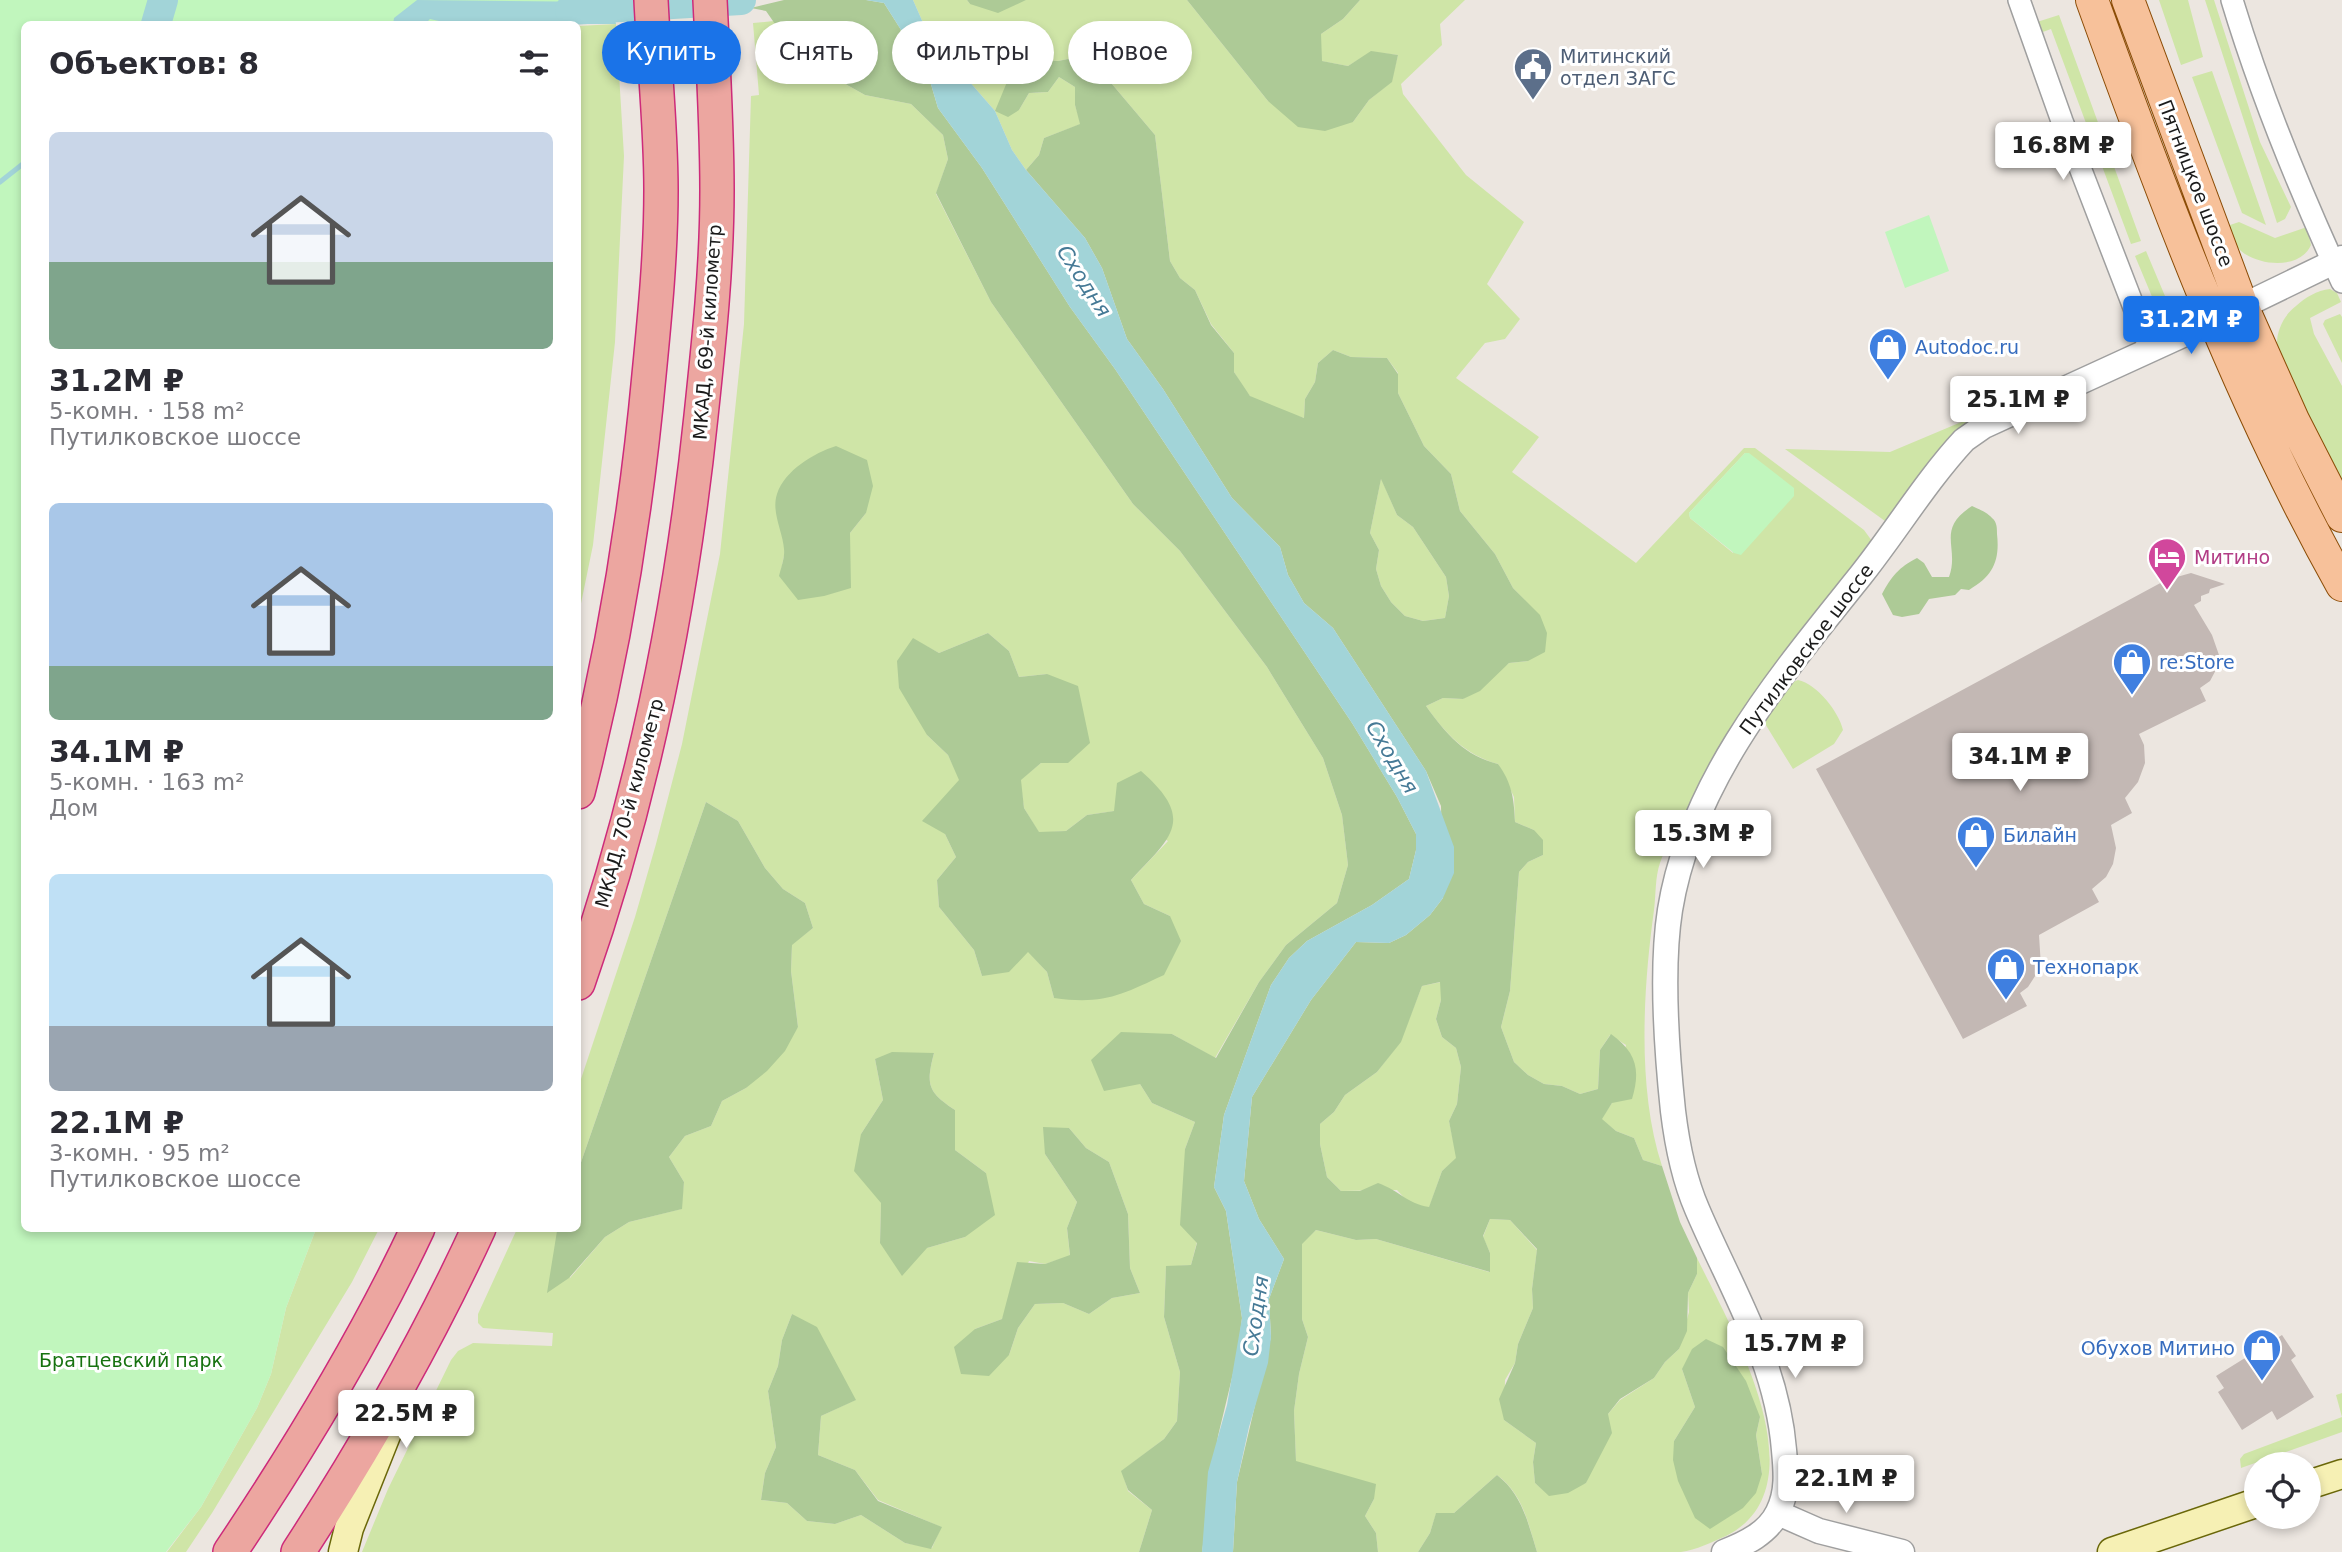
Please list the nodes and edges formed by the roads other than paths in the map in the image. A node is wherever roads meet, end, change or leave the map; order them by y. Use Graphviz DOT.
graph roads {
  1 [pos="651,0"];
  2 [pos="710,0"];
  3 [pos="2019,0"];
  4 [pos="2092,0"];
  5 [pos="2128,0"];
  6 [pos="2232,0"];
  7 [pos="2339,268"];
  8 [pos="2242,306"];
  9 [pos="2213,321"];
  10 [pos="2150,349"];
  11 [pos="2342,516"];
  12 [pos="2342,585"];
  13 [pos="664,662"];
  14 [pos="581,779"];
  15 [pos="581,973"];
  16 [pos="416,1232"];
  17 [pos="477,1232"];
  18 [pos="428,1333"];
  19 [pos="2342,1474"];
  20 [pos="2321,1481"];
  21 [pos="2244,1507"];
  22 [pos="1778,1513"];
  23 [pos="230,1552"];
  24 [pos="298,1552"];
  25 [pos="343,1552"];
  26 [pos="1724,1552"];
  27 [pos="1902,1552"];
  28 [pos="2112,1552"];
  1 -- 14 [label="highway"];
  2 -- 13 [label="highway, МКАД, 69-й километр"];
  3 -- 10 [label="street"];
  4 -- 9 [label="main road, Пятницкое шоссе"];
  5 -- 8 [label="main road, Пятницкое шоссе"];
  6 -- 7 [label="street"];
  7 -- 8 [label="street, Путилковское шоссе"];
  8 -- 9 [label="street, Путилковское шоссе"];
  8 -- 11 [label="main road, Пятницкое шоссе"];
  9 -- 10 [label="street, Путилковское шоссе"];
  9 -- 12 [label="main road, Пятницкое шоссе"];
  10 -- 22 [label="street, Путилковское шоссе"];
  13 -- 15 [label="highway, МКАД, 70-й километр"];
  16 -- 23 [label="highway"];
  17 -- 18 [label="highway"];
  18 -- 24 [label="highway"];
  18 -- 25 [label="main road"];
  19 -- 20 [label="main road"];
  21 -- 28 [label="main road"];
  22 -- 26 [label="street"];
  22 -- 27 [label="street"];
}
